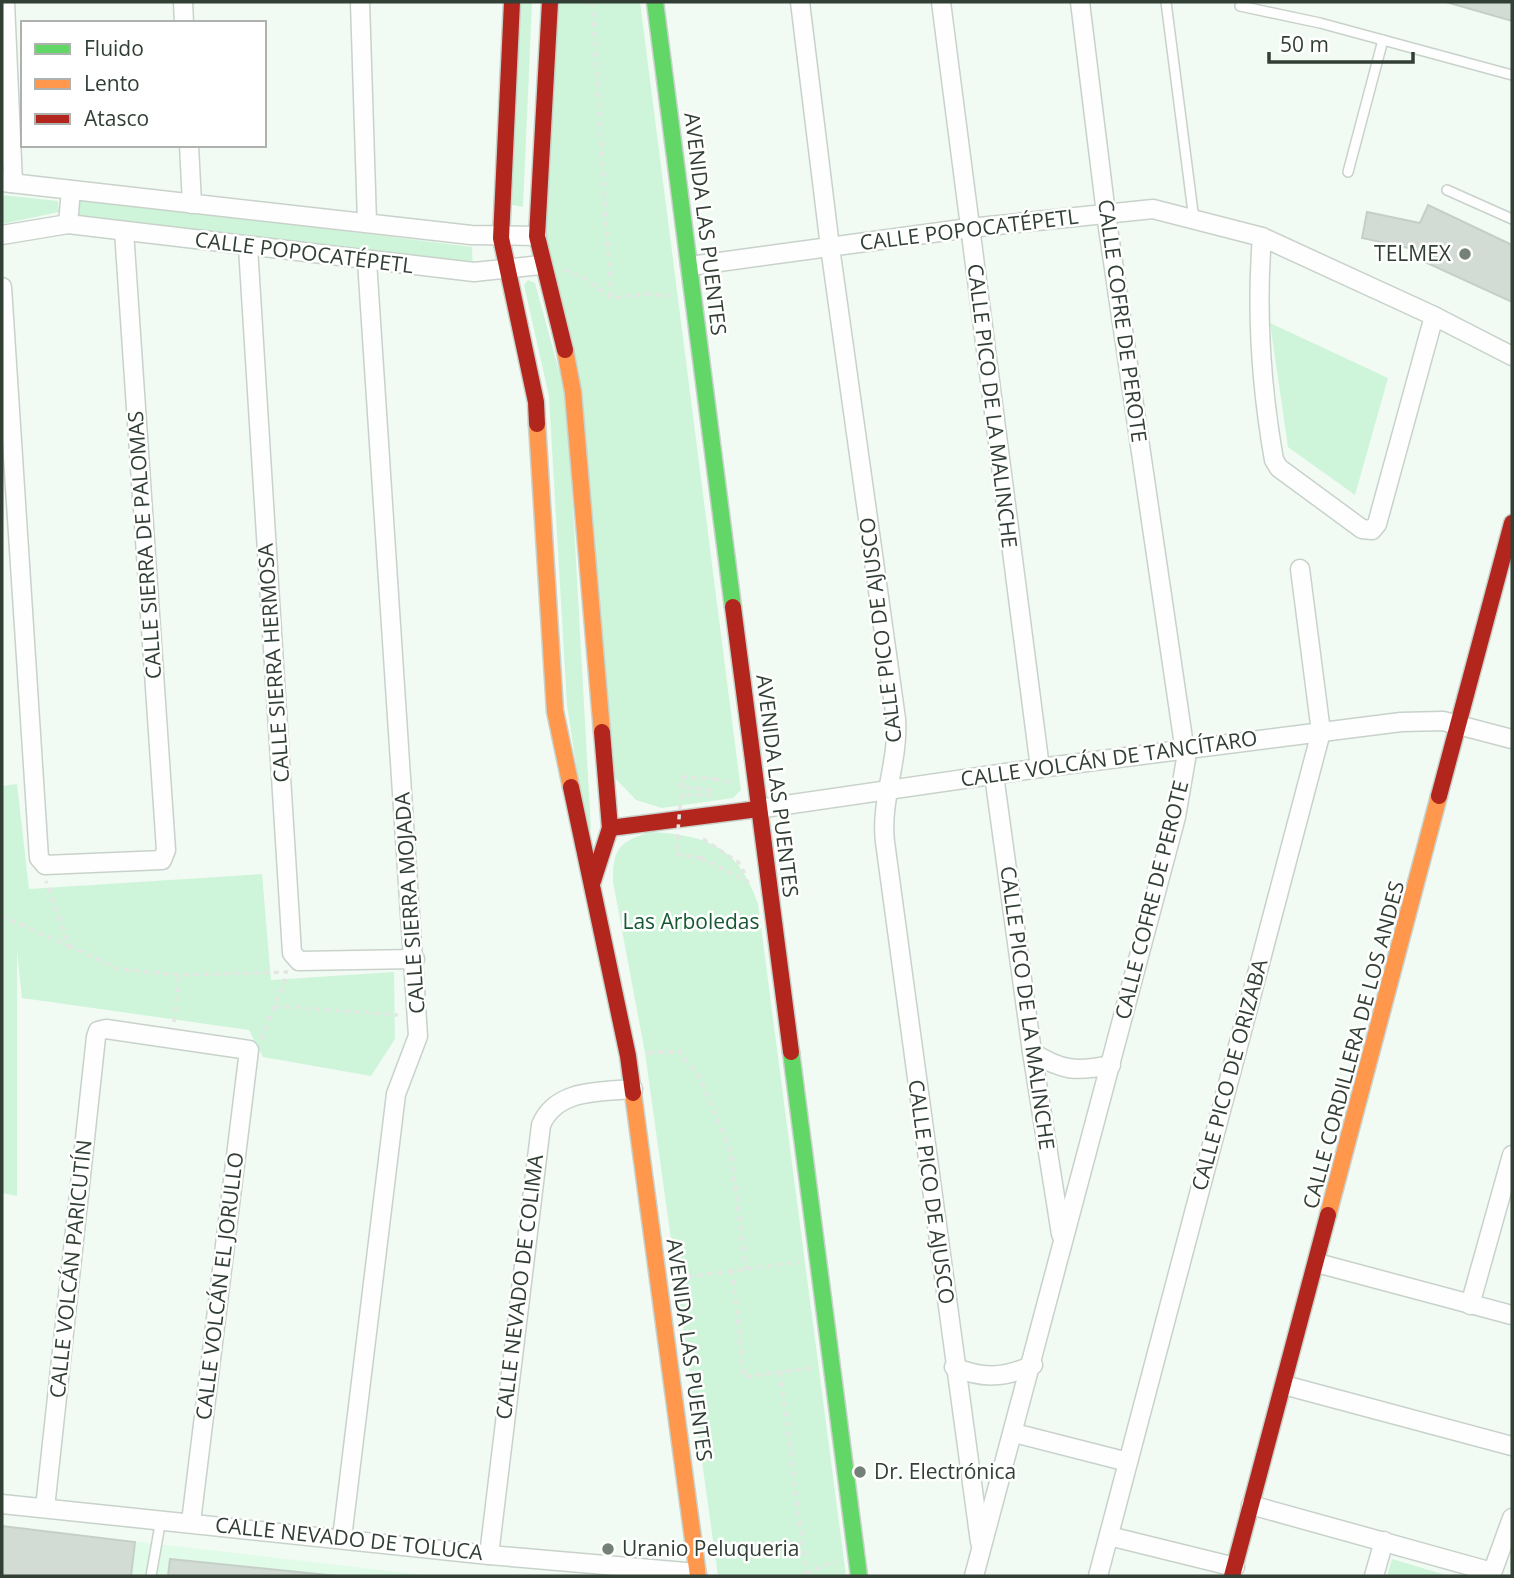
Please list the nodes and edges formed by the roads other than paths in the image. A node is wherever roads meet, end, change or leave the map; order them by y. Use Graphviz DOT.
graph roads {
  1 [pos="5,2"];
  2 [pos="183,2"];
  3 [pos="360,2"];
  4 [pos="512,2"];
  5 [pos="550,2"];
  6 [pos="655,2"];
  7 [pos="800,2"];
  8 [pos="941,2"];
  9 [pos="1080,2"];
  10 [pos="1166,2"];
  11 [pos="1240,6"];
  12 [pos="184,21"];
  13 [pos="1383,40"];
  14 [pos="1512,75"];
  15 [pos="189,147"];
  16 [pos="1348,172"];
  17 [pos="7,182"];
  18 [pos="71,190"];
  19 [pos="1447,190"];
  20 [pos="192,204"];
  21 [pos="1106,214"];
  22 [pos="1512,219"];
  23 [pos="1194,220"];
  24 [pos="367,222"];
  25 [pos="68,224"];
  26 [pos="969,228"];
  27 [pos="124,231"];
  28 [pos="2,235"];
  29 [pos="537,236"];
  30 [pos="501,237"];
  31 [pos="1262,237"];
  32 [pos="248,247"];
  33 [pos="830,247"];
  34 [pos="368,261"];
  35 [pos="541,265"];
  36 [pos="690,266"];
  37 [pos="506,268"];
  38 [pos="2,287"];
  39 [pos="1434,316"];
  40 [pos="1512,356"];
  41 [pos="1512,523"];
  42 [pos="1300,569"];
  43 [pos="1461,726"];
  44 [pos="1321,732"];
  45 [pos="1512,740"];
  46 [pos="1186,748"];
  47 [pos="1040,768"];
  48 [pos="994,775"];
  49 [pos="890,788"];
  50 [pos="758,809"];
  51 [pos="610,828"];
  52 [pos="593,881"];
  53 [pos="415,959"];
  54 [pos="249,1050"];
  55 [pos="1032,1052"];
  56 [pos="1111,1065"];
  57 [pos="633,1089"];
  58 [pos="1512,1155"];
  59 [pos="1063,1241"];
  60 [pos="1317,1264"];
  61 [pos="1470,1305"];
  62 [pos="1512,1315"];
  63 [pos="1032,1365"];
  64 [pos="954,1367"];
  65 [pos="1284,1385"];
  66 [pos="1014,1433"];
  67 [pos="1512,1446"];
  68 [pos="1128,1462"];
  69 [pos="2,1504"];
  70 [pos="1251,1505"];
  71 [pos="45,1508"];
  72 [pos="1512,1518"];
  73 [pos="161,1519"];
  74 [pos="191,1522"];
  75 [pos="1109,1536"];
  76 [pos="342,1538"];
  77 [pos="1384,1541"];
  78 [pos="981,1549"];
  79 [pos="489,1555"];
  80 [pos="561,1569"];
  81 [pos="1234,1572"];
  82 [pos="698,1574"];
  83 [pos="1492,1574"];
  84 [pos="150,1576"];
  85 [pos="859,1576"];
  86 [pos="974,1576"];
  87 [pos="1098,1576"];
  88 [pos="1374,1576"];
  1 -- 17 [label="street"];
  2 -- 12 [label="street"];
  3 -- 24 [label="street"];
  4 -- 30 [label="street, AVENIDA LAS PUENTES"];
  5 -- 29 [label="street, AVENIDA LAS PUENTES"];
  6 -- 36 [label="street, AVENIDA LAS PUENTES"];
  7 -- 33 [label="street, CALLE PICO DE AJUSCO"];
  8 -- 26 [label="street, CALLE PICO DE LA MALINCHE"];
  9 -- 21 [label="street, CALLE COFRE DE PEROTE"];
  10 -- 23 [label="lane"];
  11 -- 13 [label="lane"];
  13 -- 14 [label="lane"];
  13 -- 16 [label="lane"];
  15 -- 20 [label="street"];
  17 -- 18 [label="street, CALLE POPOCATÉPETL"];
  18 -- 20 [label="street, CALLE POPOCATÉPETL"];
  18 -- 25 [label="street"];
  19 -- 22 [label="lane"];
  20 -- 24 [label="street, CALLE POPOCATÉPETL"];
  21 -- 23 [label="street, CALLE POPOCATÉPETL"];
  21 -- 26 [label="street, CALLE POPOCATÉPETL"];
  21 -- 46 [label="street, CALLE COFRE DE PEROTE"];
  23 -- 31 [label="street, CALLE POPOCATÉPETL"];
  24 -- 30 [label="street, CALLE POPOCATÉPETL"];
  25 -- 27 [label="street, CALLE POPOCATÉPETL"];
  25 -- 28 [label="street, CALLE POPOCATÉPETL"];
  26 -- 33 [label="street, CALLE POPOCATÉPETL"];
  26 -- 47 [label="street, CALLE PICO DE LA MALINCHE"];
  27 -- 32 [label="street, CALLE POPOCATÉPETL"];
  27 -- 38 [label="street, CALLE SIERRA DE PALOMAS"];
  29 -- 30 [label="street, CALLE POPOCATÉPETL"];
  29 -- 35 [label="street, AVENIDA LAS PUENTES"];
  30 -- 37 [label="street, AVENIDA LAS PUENTES"];
  31 -- 39 [label="street, CALLE POPOCATÉPETL"];
  31 -- 39 [label="street"];
  32 -- 34 [label="street, CALLE POPOCATÉPETL"];
  32 -- 53 [label="street, CALLE SIERRA HERMOSA"];
  33 -- 36 [label="street, CALLE POPOCATÉPETL"];
  33 -- 49 [label="street, CALLE PICO DE AJUSCO"];
  34 -- 37 [label="street, CALLE POPOCATÉPETL"];
  34 -- 53 [label="street, CALLE SIERRA MOJADA"];
  35 -- 37 [label="street, CALLE POPOCATÉPETL"];
  35 -- 51 [label="street, AVENIDA LAS PUENTES"];
  36 -- 50 [label="street, AVENIDA LAS PUENTES"];
  37 -- 52 [label="street, AVENIDA LAS PUENTES"];
  39 -- 40 [label="street, CALLE POPOCATÉPETL"];
  41 -- 43 [label="street, CALLE CORDILLERA DE LOS ANDES"];
  42 -- 44 [label="street, CALLE PICO DE ORIZABA"];
  43 -- 44 [label="street, CALLE VOLCÁN DE TANCÍTARO"];
  43 -- 45 [label="street, CALLE VOLCÁN DE TANCÍTARO"];
  43 -- 60 [label="street, CALLE CORDILLERA DE LOS ANDES"];
  44 -- 46 [label="street, CALLE VOLCÁN DE TANCÍTARO"];
  44 -- 68 [label="street, CALLE PICO DE ORIZABA"];
  46 -- 47 [label="street, CALLE VOLCÁN DE TANCÍTARO"];
  46 -- 56 [label="street, CALLE COFRE DE PEROTE"];
  47 -- 48 [label="street, CALLE VOLCÁN DE TANCÍTARO"];
  48 -- 49 [label="street, CALLE VOLCÁN DE TANCÍTARO"];
  48 -- 55 [label="street, CALLE PICO DE LA MALINCHE"];
  49 -- 50 [label="street, CALLE VOLCÁN DE TANCÍTARO"];
  49 -- 64 [label="street, CALLE PICO DE AJUSCO"];
  50 -- 51 [label="street"];
  50 -- 85 [label="street, AVENIDA LAS PUENTES"];
  51 -- 52 [label="street, AVENIDA LAS PUENTES"];
  52 -- 57 [label="street, AVENIDA LAS PUENTES"];
  53 -- 76 [label="street, CALLE SIERRA MOJADA"];
  54 -- 71 [label="street, CALLE VOLCÁN PARICUTÍN"];
  54 -- 74 [label="street, CALLE VOLCÁN EL JORULLO"];
  55 -- 56 [label="street"];
  55 -- 59 [label="street, CALLE PICO DE LA MALINCHE"];
  56 -- 59 [label="street, CALLE COFRE DE PEROTE"];
  57 -- 79 [label="street, CALLE NEVADO DE COLIMA"];
  57 -- 82 [label="street, AVENIDA LAS PUENTES"];
  58 -- 61 [label="street"];
  59 -- 63 [label="street, CALLE COFRE DE PEROTE"];
  60 -- 61 [label="street"];
  60 -- 65 [label="street, CALLE CORDILLERA DE LOS ANDES"];
  61 -- 62 [label="street"];
  63 -- 64 [label="street"];
  63 -- 66 [label="street, CALLE COFRE DE PEROTE"];
  64 -- 78 [label="street, CALLE PICO DE AJUSCO"];
  65 -- 67 [label="street"];
  65 -- 70 [label="street, CALLE CORDILLERA DE LOS ANDES"];
  66 -- 68 [label="street"];
  66 -- 78 [label="street, CALLE COFRE DE PEROTE"];
  68 -- 75 [label="street, CALLE PICO DE ORIZABA"];
  69 -- 71 [label="street, CALLE NEVADO DE TOLUCA"];
  70 -- 77 [label="street"];
  70 -- 81 [label="street, CALLE CORDILLERA DE LOS ANDES"];
  71 -- 73 [label="street, CALLE NEVADO DE TOLUCA"];
  72 -- 83 [label="street"];
  73 -- 74 [label="street, CALLE NEVADO DE TOLUCA"];
  73 -- 84 [label="lane"];
  74 -- 76 [label="street, CALLE NEVADO DE TOLUCA"];
  75 -- 81 [label="street"];
  75 -- 87 [label="street, CALLE PICO DE ORIZABA"];
  76 -- 79 [label="street, CALLE NEVADO DE TOLUCA"];
  77 -- 83 [label="street"];
  77 -- 88 [label="street"];
  78 -- 86 [label="street, CALLE COFRE DE PEROTE"];
  79 -- 80 [label="street, CALLE NEVADO DE TOLUCA"];
  80 -- 82 [label="street, CALLE NEVADO DE TOLUCA"];
}
